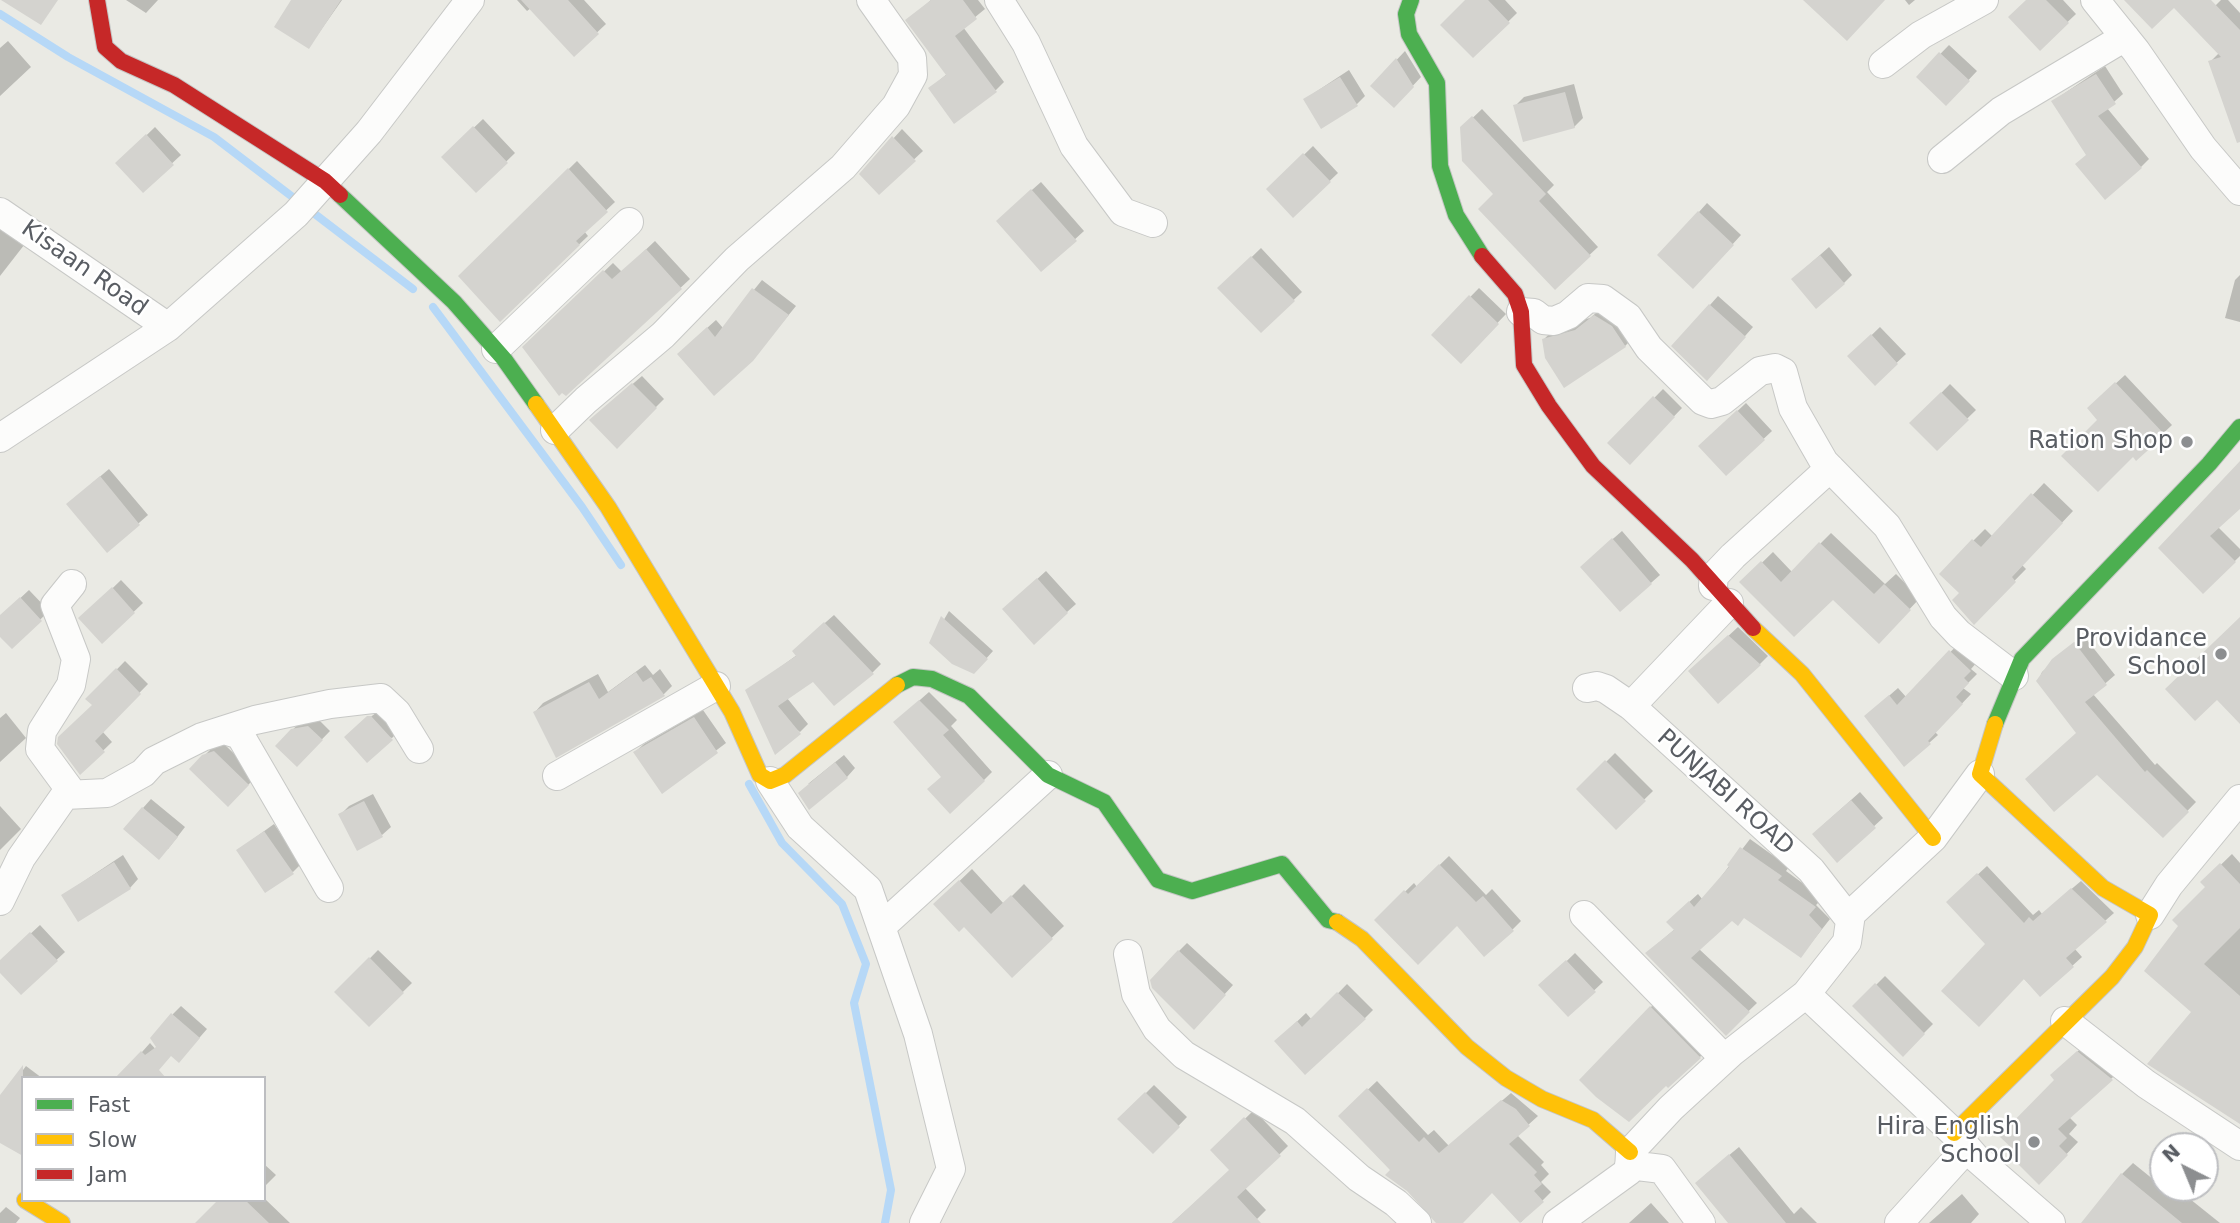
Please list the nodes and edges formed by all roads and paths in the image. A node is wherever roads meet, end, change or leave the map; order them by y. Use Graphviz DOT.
graph roads {
  1 [pos="97,0"];
  2 [pos="470,0"];
  3 [pos="871,0"];
  4 [pos="999,0"];
  5 [pos="1411,0"];
  6 [pos="1984,0"];
  7 [pos="2095,0"];
  8 [pos="2125,37"];
  9 [pos="1883,64"];
  10 [pos="1942,159"];
  11 [pos="322,184"];
  12 [pos="2240,191"];
  13 [pos="0,212"];
  14 [pos="629,222"];
  15 [pos="1153,223"];
  16 [pos="1521,312"];
  17 [pos="168,327"];
  18 [pos="496,349"];
  19 [pos="2240,426"];
  20 [pos="555,430"];
  21 [pos="0,438"];
  22 [pos="1830,468"];
  23 [pos="72,584"];
  24 [pos="1721,594"];
  25 [pos="2014,676"];
  26 [pos="1587,688"];
  27 [pos="707,692"];
  28 [pos="1631,706"];
  29 [pos="224,730"];
  30 [pos="419,749"];
  31 [pos="1980,774"];
  32 [pos="1048,775"];
  33 [pos="557,776"];
  34 [pos="770,781"];
  35 [pos="73,794"];
  36 [pos="2240,799"];
  37 [pos="1933,838"];
  38 [pos="329,888"];
  39 [pos="0,901"];
  40 [pos="1584,915"];
  41 [pos="2150,915"];
  42 [pos="1850,919"];
  43 [pos="881,927"];
  44 [pos="1128,954"];
  45 [pos="1806,994"];
  46 [pos="2066,1021"];
  47 [pos="1724,1058"];
  48 [pos="1960,1141"];
  49 [pos="2240,1146"];
  50 [pos="1630,1159"];
  51 [pos="28,1202"];
  52 [pos="62,1223"];
  53 [pos="924,1223"];
  54 [pos="1418,1223"];
  55 [pos="1558,1223"];
  56 [pos="1701,1223"];
  57 [pos="1899,1223"];
  58 [pos="2051,1223"];
  1 -- 11 [label="street"];
  2 -- 11 [label="street"];
  3 -- 20 [label="street"];
  4 -- 15 [label="street"];
  5 -- 16 [label="street"];
  6 -- 9 [label="street"];
  7 -- 8 [label="street"];
  8 -- 10 [label="street"];
  8 -- 12 [label="street"];
  11 -- 17 [label="street"];
  11 -- 18 [label="street"];
  13 -- 17 [label="street, Kisaan Road"];
  14 -- 18 [label="street"];
  16 -- 22 [label="street"];
  16 -- 24 [label="street"];
  17 -- 21 [label="street"];
  18 -- 20 [label="street"];
  19 -- 25 [label="street"];
  20 -- 27 [label="street"];
  22 -- 24 [label="street"];
  22 -- 25 [label="street"];
  23 -- 35 [label="street"];
  24 -- 28 [label="street"];
  24 -- 37 [label="street"];
  25 -- 31 [label="street"];
  26 -- 28 [label="street, PUNJABI ROAD"];
  27 -- 33 [label="street"];
  27 -- 34 [label="street"];
  28 -- 42 [label="street, PUNJABI ROAD"];
  29 -- 30 [label="street"];
  29 -- 35 [label="street"];
  29 -- 38 [label="street"];
  31 -- 37 [label="street"];
  31 -- 41 [label="street"];
  32 -- 34 [label="street"];
  32 -- 43 [label="street"];
  32 -- 50 [label="street"];
  34 -- 43 [label="street"];
  35 -- 39 [label="street"];
  36 -- 41 [label="street"];
  37 -- 42 [label="street"];
  40 -- 47 [label="street"];
  41 -- 46 [label="street"];
  42 -- 45 [label="street"];
  43 -- 53 [label="street"];
  44 -- 54 [label="street"];
  45 -- 47 [label="street"];
  45 -- 48 [label="street"];
  46 -- 48 [label="street"];
  46 -- 49 [label="street"];
  47 -- 50 [label="street"];
  48 -- 57 [label="street"];
  48 -- 58 [label="street"];
  50 -- 55 [label="street"];
  50 -- 56 [label="street"];
  51 -- 52 [label="street"];
}
